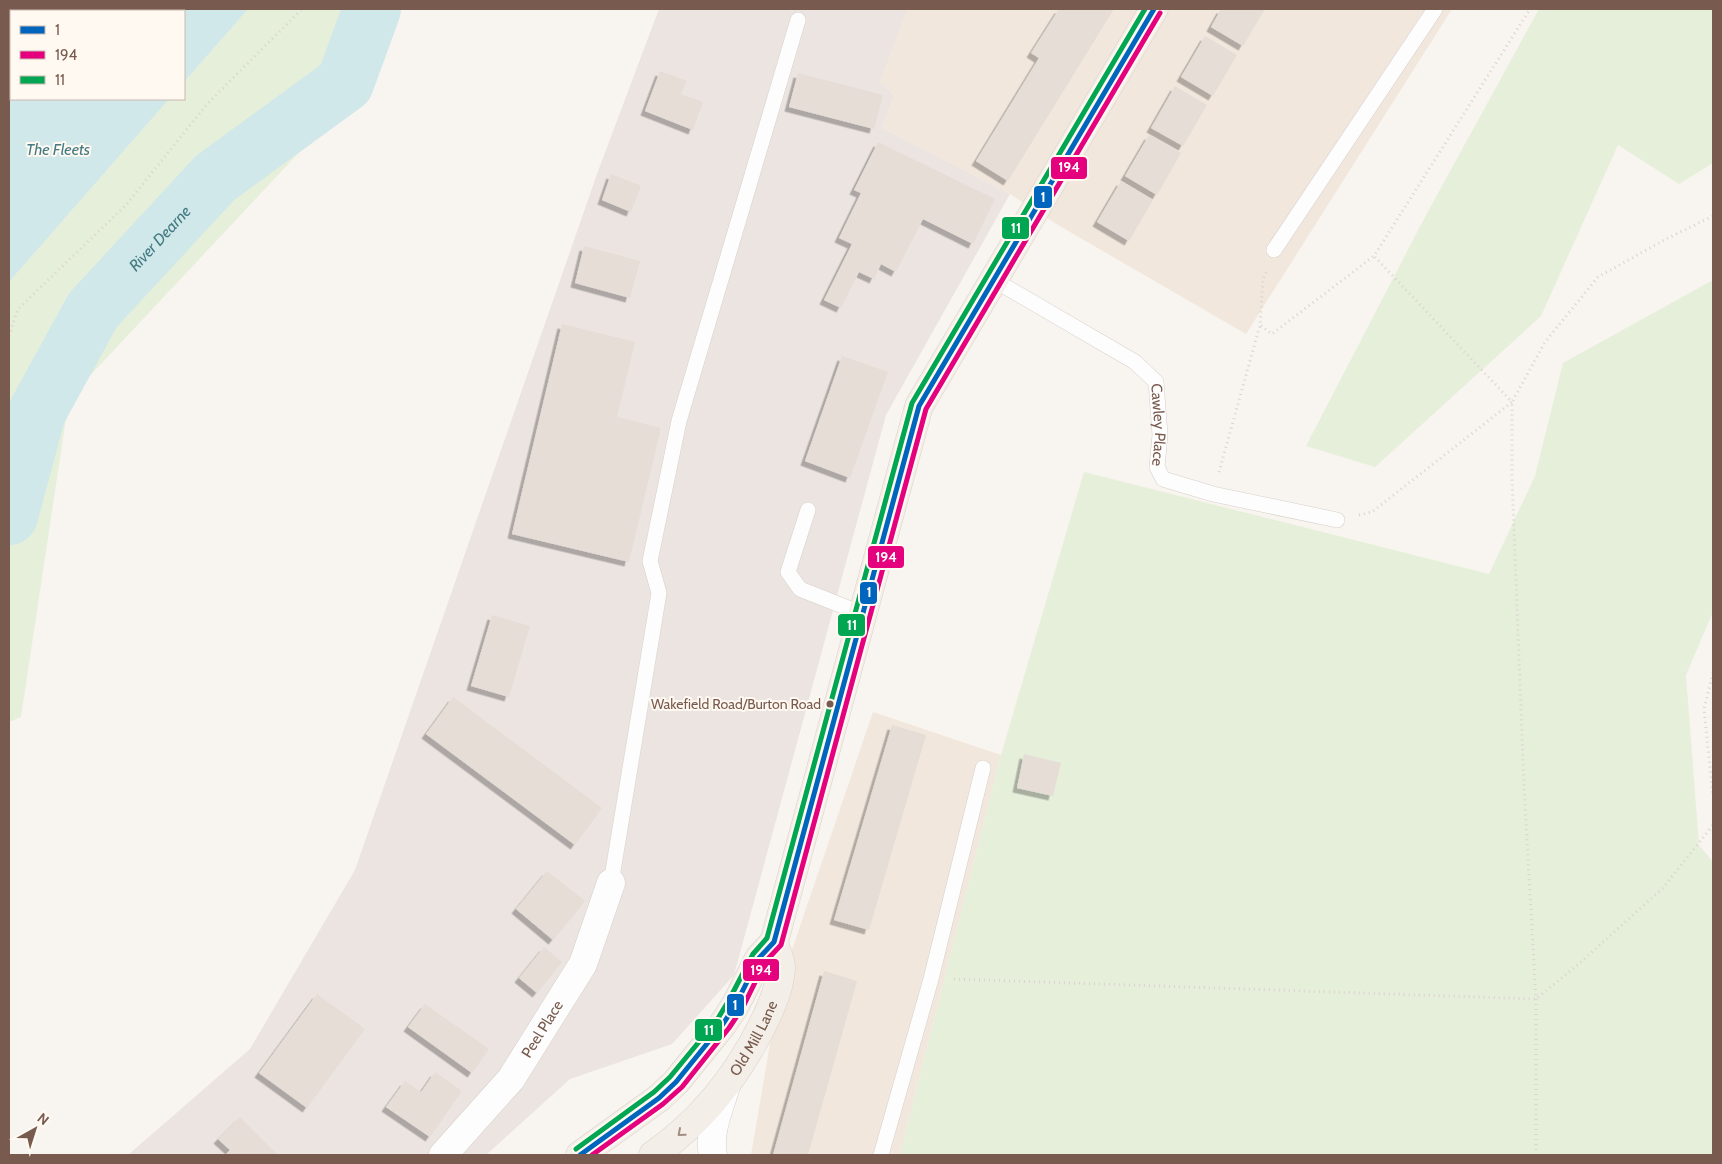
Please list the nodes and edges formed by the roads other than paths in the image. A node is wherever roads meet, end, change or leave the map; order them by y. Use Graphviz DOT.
graph roads {
  1 [pos="1154,9"];
  2 [pos="1435,9"];
  3 [pos="798,20"];
  4 [pos="1274,250"];
  5 [pos="994,280"];
  6 [pos="808,510"];
  7 [pos="1337,520"];
  8 [pos="863,614"];
  9 [pos="983,768"];
  10 [pos="611,883"];
  11 [pos="774,942"];
  12 [pos="726,1086"];
  13 [pos="443,1155"];
  14 [pos="580,1155"];
  15 [pos="653,1155"];
  16 [pos="713,1155"];
  17 [pos="881,1155"];
  1 -- 5 [label="main road"];
  2 -- 4 [label="lane"];
  3 -- 10 [label="lane"];
  5 -- 7 [label="lane, Cawley Place"];
  5 -- 8 [label="main road"];
  6 -- 8 [label="lane"];
  8 -- 11 [label="main road"];
  9 -- 17 [label="lane"];
  10 -- 13 [label="street, Peel Place"];
  11 -- 12 [label="main road, Old Mill Lane"];
  11 -- 14 [label="main road, Old Mill Lane"];
  12 -- 15 [label="main road, Old Mill Lane, one-way"];
  12 -- 16 [label="street"];
}
